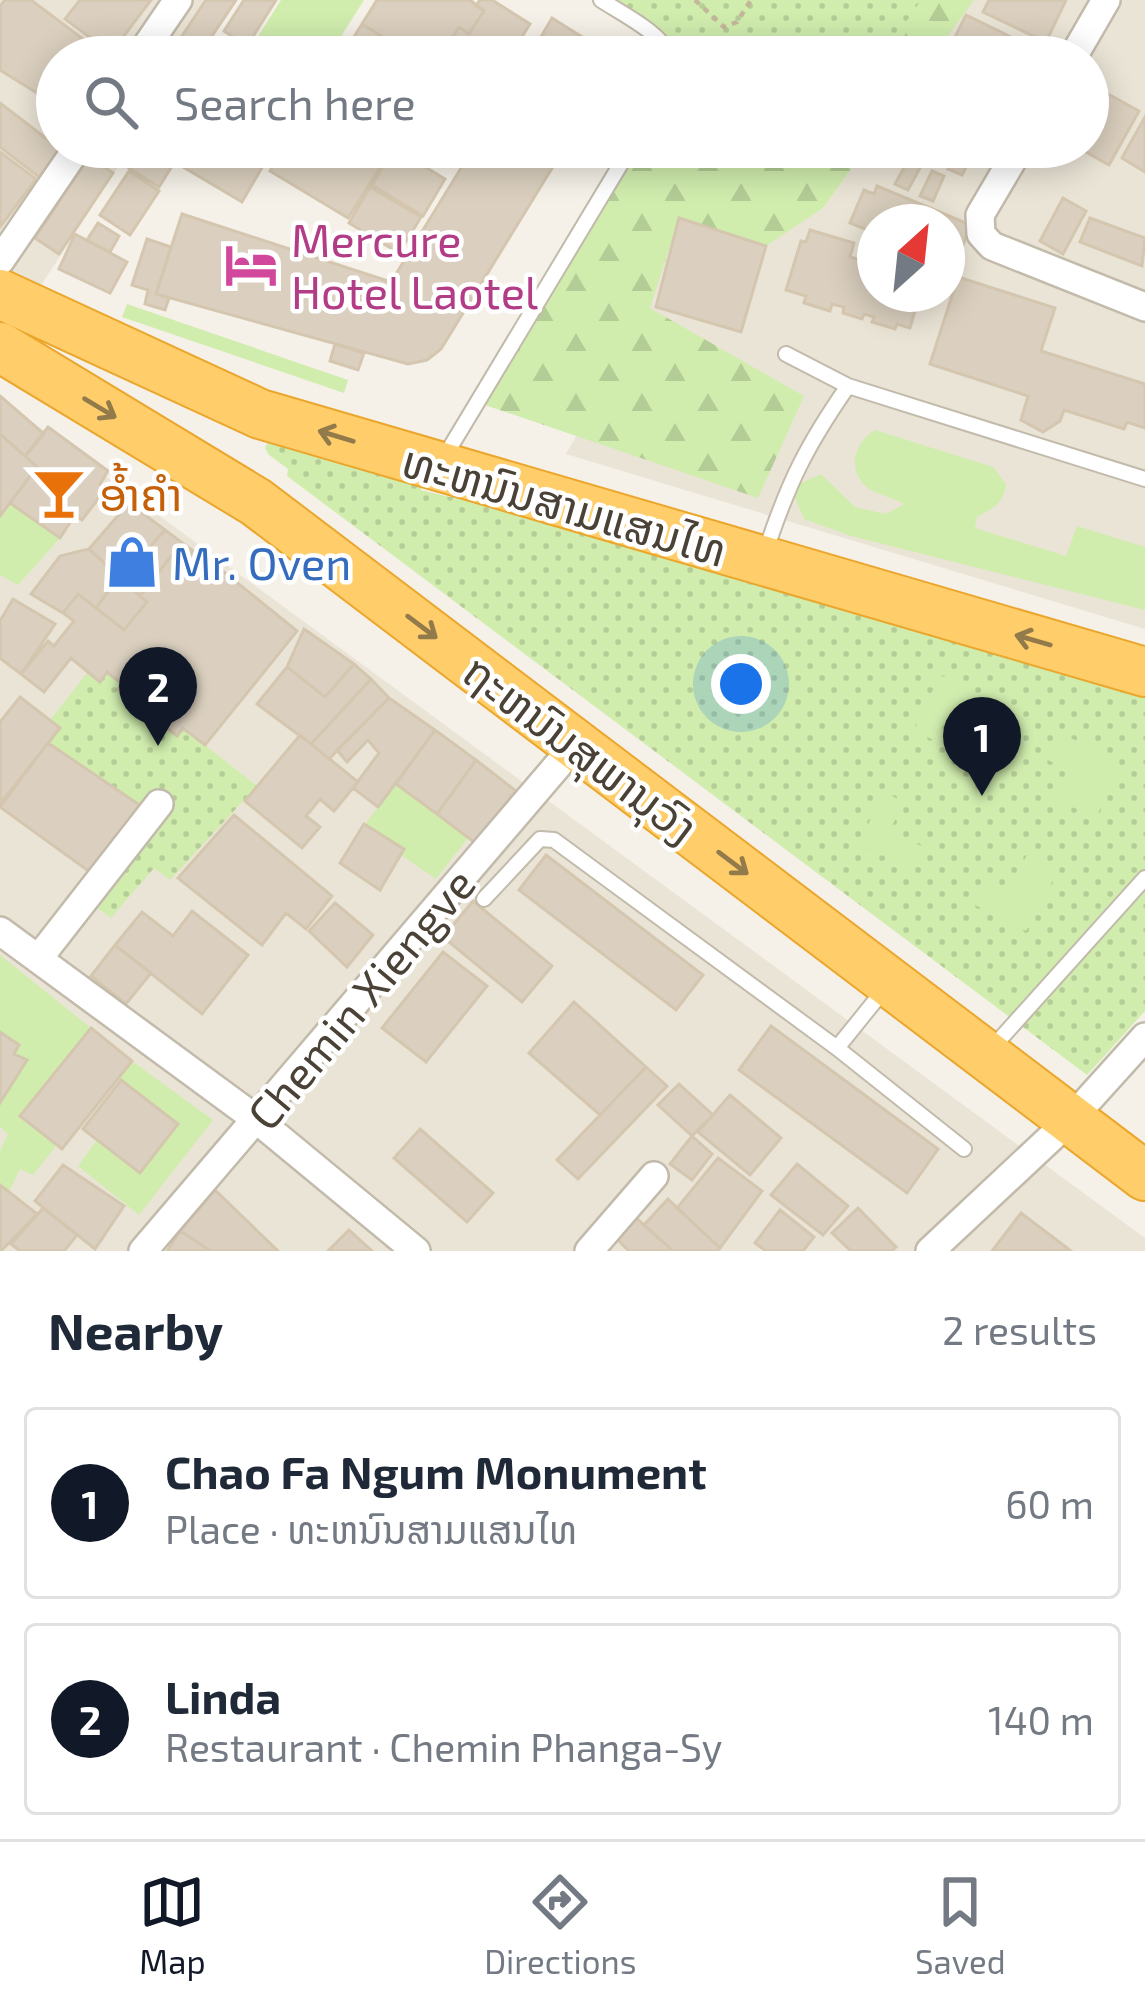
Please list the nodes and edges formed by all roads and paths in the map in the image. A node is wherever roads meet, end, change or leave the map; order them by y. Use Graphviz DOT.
graph roads {
  1 [pos="178,0"];
  2 [pos="601,0"];
  3 [pos="695,0"];
  4 [pos="751,0"];
  5 [pos="1106,0"];
  6 [pos="153,36"];
  7 [pos="655,36"];
  8 [pos="1085,36"];
  9 [pos="64,168"];
  10 [pos="618,168"];
  11 [pos="1008,168"];
  12 [pos="0,261"];
  13 [pos="0,294"];
  14 [pos="1145,307"];
  15 [pos="0,347"];
  16 [pos="786,354"];
  17 [pos="848,386"];
  18 [pos="260,414"];
  19 [pos="439,467"];
  20 [pos="1145,479"];
  21 [pos="256,502"];
  22 [pos="762,561"];
  23 [pos="1145,672"];
  24 [pos="576,744"];
  25 [pos="159,804"];
  26 [pos="1145,878"];
  27 [pos="484,899"];
  28 [pos="0,931"];
  29 [pos="38,959"];
  30 [pos="890,982"];
  31 [pos="1145,1037"];
  32 [pos="837,1048"];
  33 [pos="986,1055"];
  34 [pos="1071,1119"];
  35 [pos="256,1120"];
  36 [pos="964,1149"];
  37 [pos="653,1176"];
  38 [pos="1145,1176"];
  39 [pos="936,1249"];
  40 [pos="143,1251"];
  41 [pos="416,1251"];
  42 [pos="590,1251"];
  1 -- 6 [label="street"];
  2 -- 7 [label="lane"];
  3 -- 4 [label="path"];
  5 -- 8 [label="street"];
  9 -- 12 [label="street"];
  10 -- 19 [label="lane"];
  11 -- 14 [label="street"];
  13 -- 18 [label="highway, ທະຫນົນສາມແສນໄທ"];
  15 -- 21 [label="highway, ຖະຫນົນສຸພານຸວົງ, one-way"];
  16 -- 17 [label="lane"];
  17 -- 20 [label="lane"];
  17 -- 22 [label="lane"];
  19 -- 18 [label="highway, ທະຫນົນສາມແສນໄທ, one-way"];
  18 -- 21 [label="highway"];
  19 -- 22 [label="highway, ທະຫນົນສາມແສນໄທ"];
  21 -- 24 [label="highway, ຖະຫນົນສຸພານຸວົງ, one-way"];
  23 -- 22 [label="highway, ທະຫນົນສາມແສນໄທ, one-way"];
  24 -- 30 [label="highway, ຖະຫນົນສຸພານຸວົງ, one-way"];
  24 -- 35 [label="street, Chemin Xiengve"];
  25 -- 29 [label="street"];
  26 -- 33 [label="lane"];
  27 -- 32 [label="lane"];
  28 -- 29 [label="street"];
  29 -- 35 [label="street"];
  30 -- 32 [label="lane"];
  30 -- 33 [label="highway, ຖະຫນົນສຸພານຸວົງ"];
  31 -- 34 [label="street"];
  32 -- 36 [label="lane"];
  33 -- 34 [label="highway, ຖະຫນົນສຸພານຸວົງ"];
  34 -- 38 [label="highway, ຖະຫນົນສຸພານຸວົງ"];
  34 -- 39 [label="street"];
  35 -- 40 [label="street, Chemin Xiengve"];
  35 -- 41 [label="street"];
  37 -- 42 [label="street"];
}
